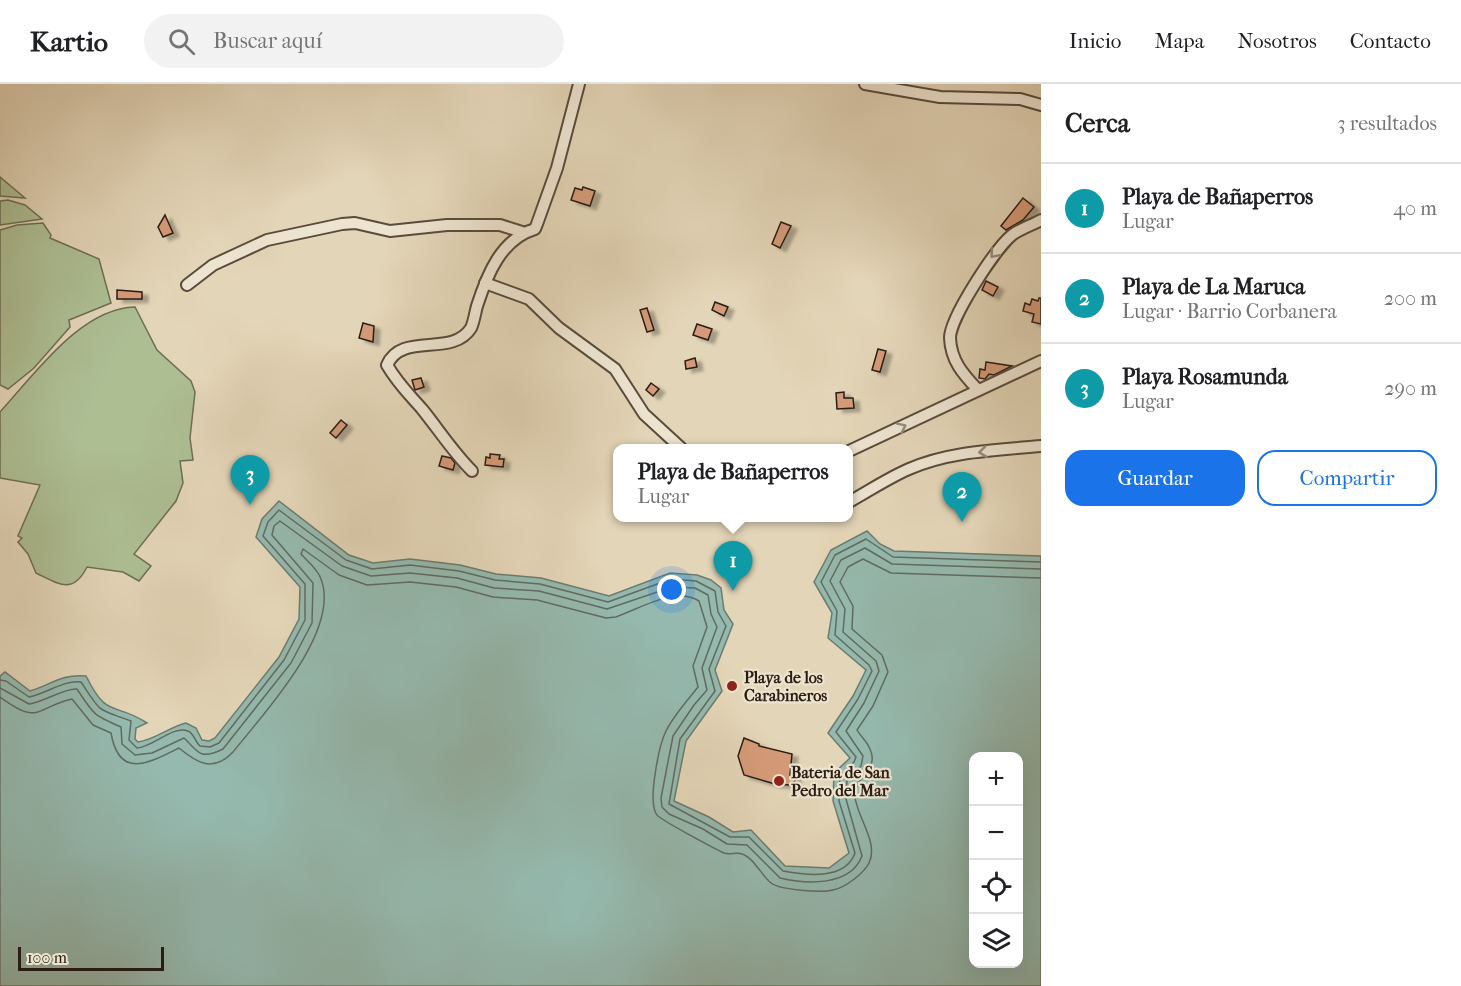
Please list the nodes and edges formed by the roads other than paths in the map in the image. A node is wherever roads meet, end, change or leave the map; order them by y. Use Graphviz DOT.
graph roads {
  1 [pos="579,84"];
  2 [pos="865,84"];
  3 [pos="902,86"];
  4 [pos="1041,105"];
  5 [pos="1041,220"];
  6 [pos="522,232"];
  7 [pos="485,283"];
  8 [pos="187,285"];
  9 [pos="1041,361"];
  10 [pos="978,390"];
  11 [pos="677,444"];
  12 [pos="1041,446"];
  13 [pos="853,449"];
  14 [pos="472,471"];
  15 [pos="853,500"];
  1 -- 6 [label="street"];
  2 -- 3 [label="street"];
  3 -- 4 [label="street"];
  5 -- 10 [label="street, one-way"];
  6 -- 7 [label="street"];
  6 -- 8 [label="street"];
  7 -- 11 [label="street"];
  7 -- 14 [label="street"];
  9 -- 10 [label="street"];
  13 -- 10 [label="street, one-way"];
  12 -- 15 [label="street, one-way"];
}
